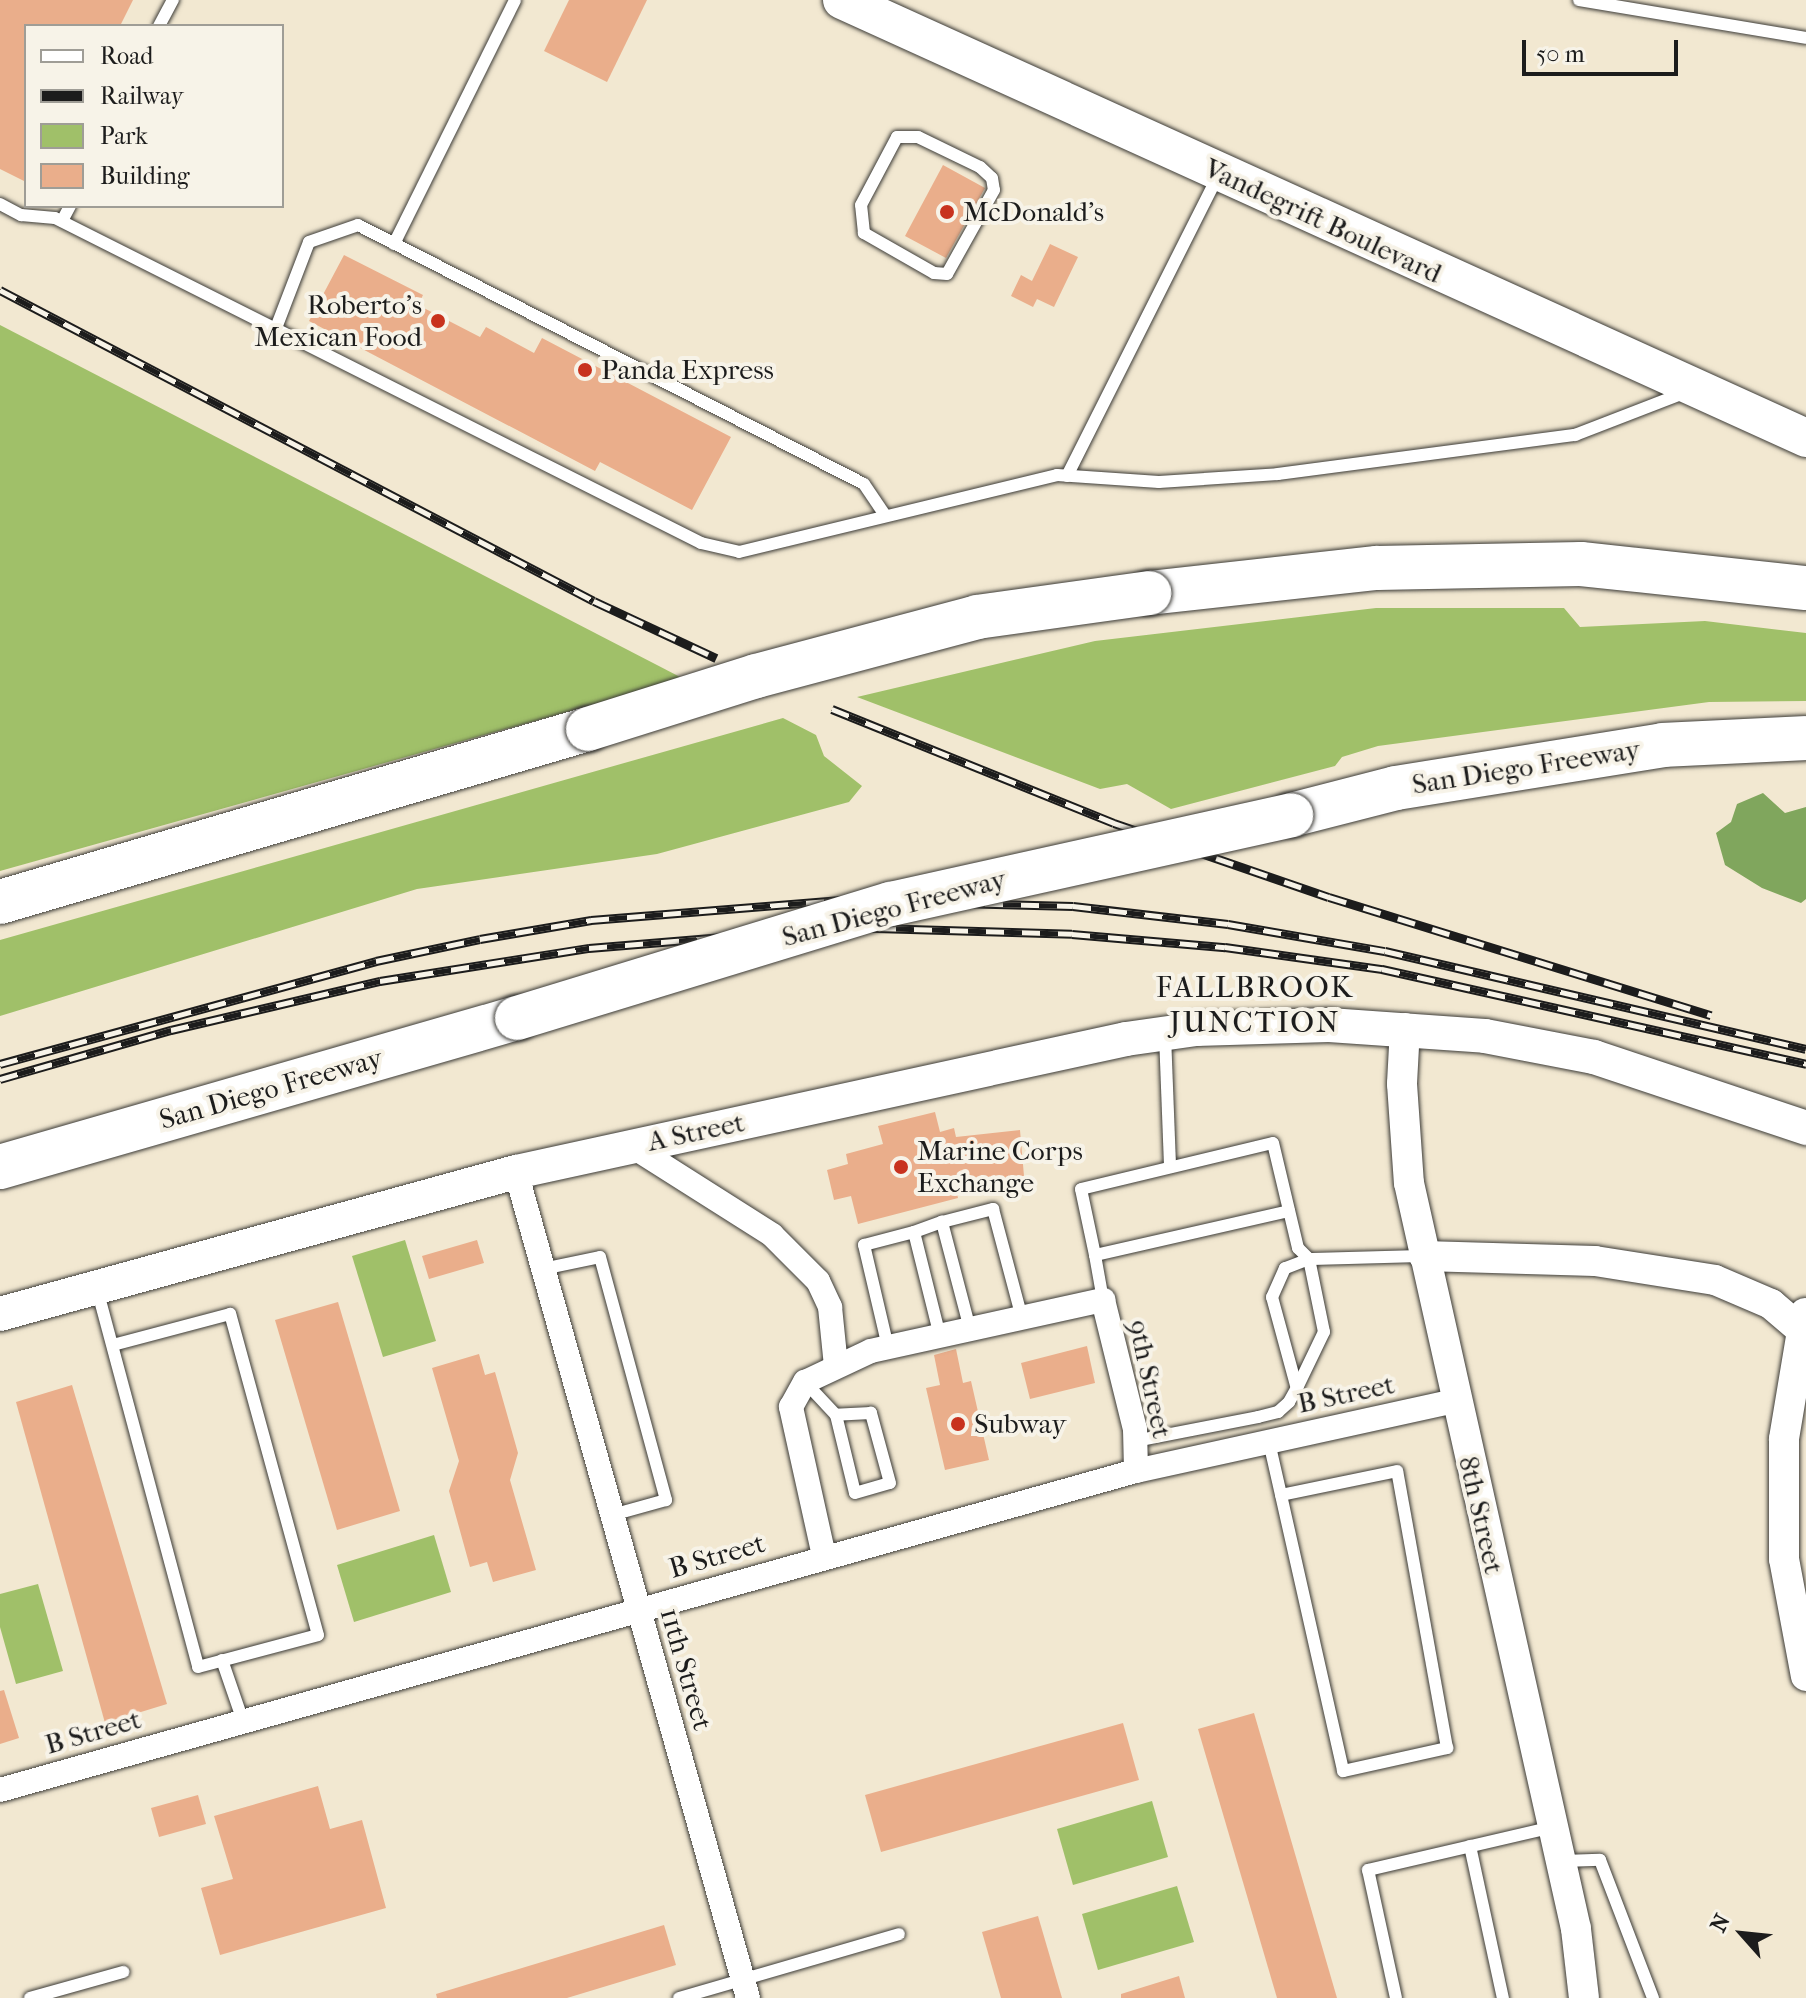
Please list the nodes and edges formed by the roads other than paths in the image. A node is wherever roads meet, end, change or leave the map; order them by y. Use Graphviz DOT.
graph roads {
  1 [pos="173,0"];
  2 [pos="515,0"];
  3 [pos="842,0"];
  4 [pos="1579,0"];
  5 [pos="160,24"];
  6 [pos="1806,38"];
  7 [pos="1220,173"];
  8 [pos="0,204"];
  9 [pos="69,208"];
  10 [pos="860,217"];
  11 [pos="62,221"];
  12 [pos="394,244"];
  13 [pos="276,328"];
  14 [pos="1693,390"];
  15 [pos="1806,438"];
  16 [pos="1067,476"];
  17 [pos="885,515"];
  18 [pos="1806,588"];
  19 [pos="1806,738"];
  20 [pos="0,902"];
  21 [pos="1405,1028"];
  22 [pos="1165,1034"];
  23 [pos="1806,1128"];
  24 [pos="632,1146"];
  25 [pos="0,1167"];
  26 [pos="1170,1167"];
  27 [pos="516,1172"];
  28 [pos="1289,1211"];
  29 [pos="942,1222"];
  30 [pos="914,1232"];
  31 [pos="1095,1255"];
  32 [pos="1424,1256"];
  33 [pos="1309,1259"];
  34 [pos="543,1269"];
  35 [pos="97,1286"];
  36 [pos="1103,1300"];
  37 [pos="0,1314"];
  38 [pos="1022,1318"];
  39 [pos="1804,1325"];
  40 [pos="970,1329"];
  41 [pos="940,1336"];
  42 [pos="113,1345"];
  43 [pos="888,1347"];
  44 [pos="836,1366"];
  45 [pos="805,1382"];
  46 [pos="1297,1389"];
  47 [pos="1455,1401"];
  48 [pos="836,1415"];
  49 [pos="1135,1441"];
  50 [pos="1269,1442"];
  51 [pos="1136,1471"];
  52 [pos="1281,1495"];
  53 [pos="612,1515"];
  54 [pos="824,1556"];
  55 [pos="638,1609"];
  56 [pos="222,1660"];
  57 [pos="1806,1676"];
  58 [pos="243,1721"];
  59 [pos="0,1790"];
  60 [pos="1553,1827"];
  61 [pos="1470,1846"];
  62 [pos="1560,1861"];
  63 [pos="899,1934"];
  64 [pos="123,1972"];
  65 [pos="745,1988"];
  66 [pos="30,1998"];
  67 [pos="679,1998"];
  68 [pos="1396,1998"];
  69 [pos="1503,1998"];
  70 [pos="1584,1998"];
  71 [pos="1653,1998"];
  1 -- 5 [label="lane"];
  2 -- 12 [label="lane"];
  3 -- 7 [label="main road, Vandegrift Boulevard"];
  4 -- 6 [label="lane"];
  7 -- 14 [label="main road, Vandegrift Boulevard"];
  7 -- 16 [label="lane"];
  8 -- 11 [label="lane"];
  9 -- 11 [label="lane"];
  10 -- 10 [label="lane"];
  11 -- 13 [label="lane"];
  12 -- 13 [label="lane"];
  12 -- 17 [label="lane"];
  13 -- 17 [label="lane"];
  14 -- 15 [label="main road, Vandegrift Boulevard"];
  14 -- 16 [label="lane"];
  16 -- 17 [label="lane"];
  18 -- 20 [label="highway, bridge"];
  19 -- 25 [label="highway, San Diego Freeway, bridge"];
  21 -- 22 [label="main road, A Street"];
  21 -- 23 [label="main road, A Street"];
  21 -- 32 [label="street, 8th Street"];
  22 -- 24 [label="main road, A Street"];
  22 -- 26 [label="lane"];
  24 -- 27 [label="main road, A Street"];
  24 -- 44 [label="street"];
  26 -- 28 [label="lane"];
  26 -- 31 [label="lane"];
  27 -- 34 [label="street, 11th Street"];
  27 -- 35 [label="main road, A Street"];
  28 -- 31 [label="lane"];
  28 -- 33 [label="lane"];
  29 -- 30 [label="lane"];
  29 -- 38 [label="lane"];
  29 -- 40 [label="lane"];
  30 -- 41 [label="lane"];
  30 -- 43 [label="lane"];
  31 -- 36 [label="lane"];
  32 -- 33 [label="lane"];
  32 -- 39 [label="street"];
  32 -- 47 [label="street, 8th Street"];
  33 -- 46 [label="lane"];
  33 -- 46 [label="lane"];
  34 -- 53 [label="street, 11th Street"];
  34 -- 53 [label="lane"];
  35 -- 37 [label="main road, A Street"];
  35 -- 42 [label="lane"];
  36 -- 38 [label="street"];
  36 -- 49 [label="street, 9th Street"];
  38 -- 40 [label="street"];
  39 -- 57 [label="street"];
  40 -- 41 [label="street"];
  41 -- 43 [label="street"];
  42 -- 56 [label="lane"];
  42 -- 56 [label="lane"];
  43 -- 44 [label="street"];
  44 -- 45 [label="street"];
  45 -- 48 [label="lane"];
  45 -- 54 [label="street"];
  46 -- 49 [label="lane"];
  47 -- 50 [label="street, B Street"];
  47 -- 60 [label="street, 8th Street"];
  48 -- 48 [label="lane"];
  49 -- 51 [label="street, 9th Street"];
  50 -- 51 [label="street, B Street"];
  50 -- 52 [label="lane"];
  51 -- 54 [label="street, B Street"];
  52 -- 52 [label="lane"];
  53 -- 55 [label="street, 11th Street"];
  54 -- 55 [label="street, B Street"];
  55 -- 58 [label="street, B Street"];
  55 -- 65 [label="street, 11th Street"];
  56 -- 58 [label="lane"];
  58 -- 59 [label="street, B Street"];
  60 -- 61 [label="lane"];
  60 -- 62 [label="street, 8th Street"];
  61 -- 68 [label="lane"];
  61 -- 69 [label="lane"];
  62 -- 70 [label="street, 8th Street"];
  62 -- 71 [label="lane"];
  63 -- 65 [label="lane"];
  64 -- 66 [label="lane"];
  65 -- 67 [label="lane"];
}
